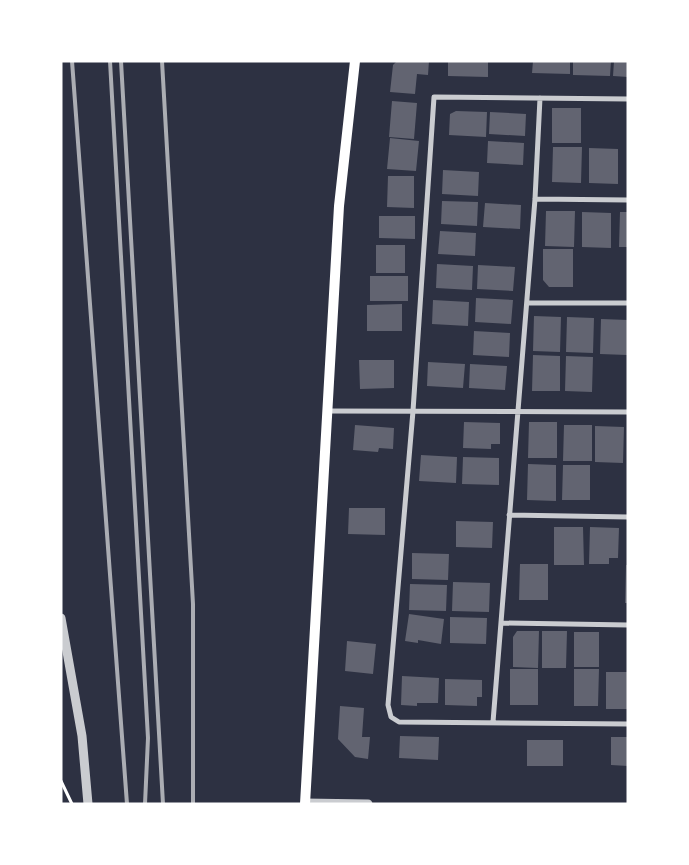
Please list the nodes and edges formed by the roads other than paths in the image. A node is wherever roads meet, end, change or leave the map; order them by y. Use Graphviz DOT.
graph roads {
  1 [pos="355,61"];
  2 [pos="540,98"];
  3 [pos="628,99"];
  4 [pos="535,199"];
  5 [pos="628,200"];
  6 [pos="527,303"];
  7 [pos="628,303"];
  8 [pos="327,411"];
  9 [pos="413,411"];
  10 [pos="518,411"];
  11 [pos="628,412"];
  12 [pos="509,515"];
  13 [pos="628,517"];
  14 [pos="61,618"];
  15 [pos="502,623"];
  16 [pos="628,625"];
  17 [pos="493,722"];
  18 [pos="628,724"];
  19 [pos="305,803"];
  20 [pos="88,804"];
  21 [pos="368,804"];
  1 -- 8 [label="main road"];
  2 -- 3 [label="street"];
  2 -- 4 [label="street"];
  2 -- 9 [label="street"];
  4 -- 5 [label="street"];
  4 -- 6 [label="street"];
  6 -- 7 [label="street"];
  6 -- 10 [label="street"];
  8 -- 9 [label="street"];
  8 -- 19 [label="main road"];
  9 -- 10 [label="street"];
  9 -- 17 [label="street"];
  10 -- 11 [label="street"];
  10 -- 12 [label="street"];
  12 -- 13 [label="street"];
  12 -- 15 [label="street"];
  14 -- 20 [label="street"];
  15 -- 16 [label="street"];
  15 -- 17 [label="street"];
  17 -- 18 [label="street"];
  19 -- 21 [label="street"];
}
